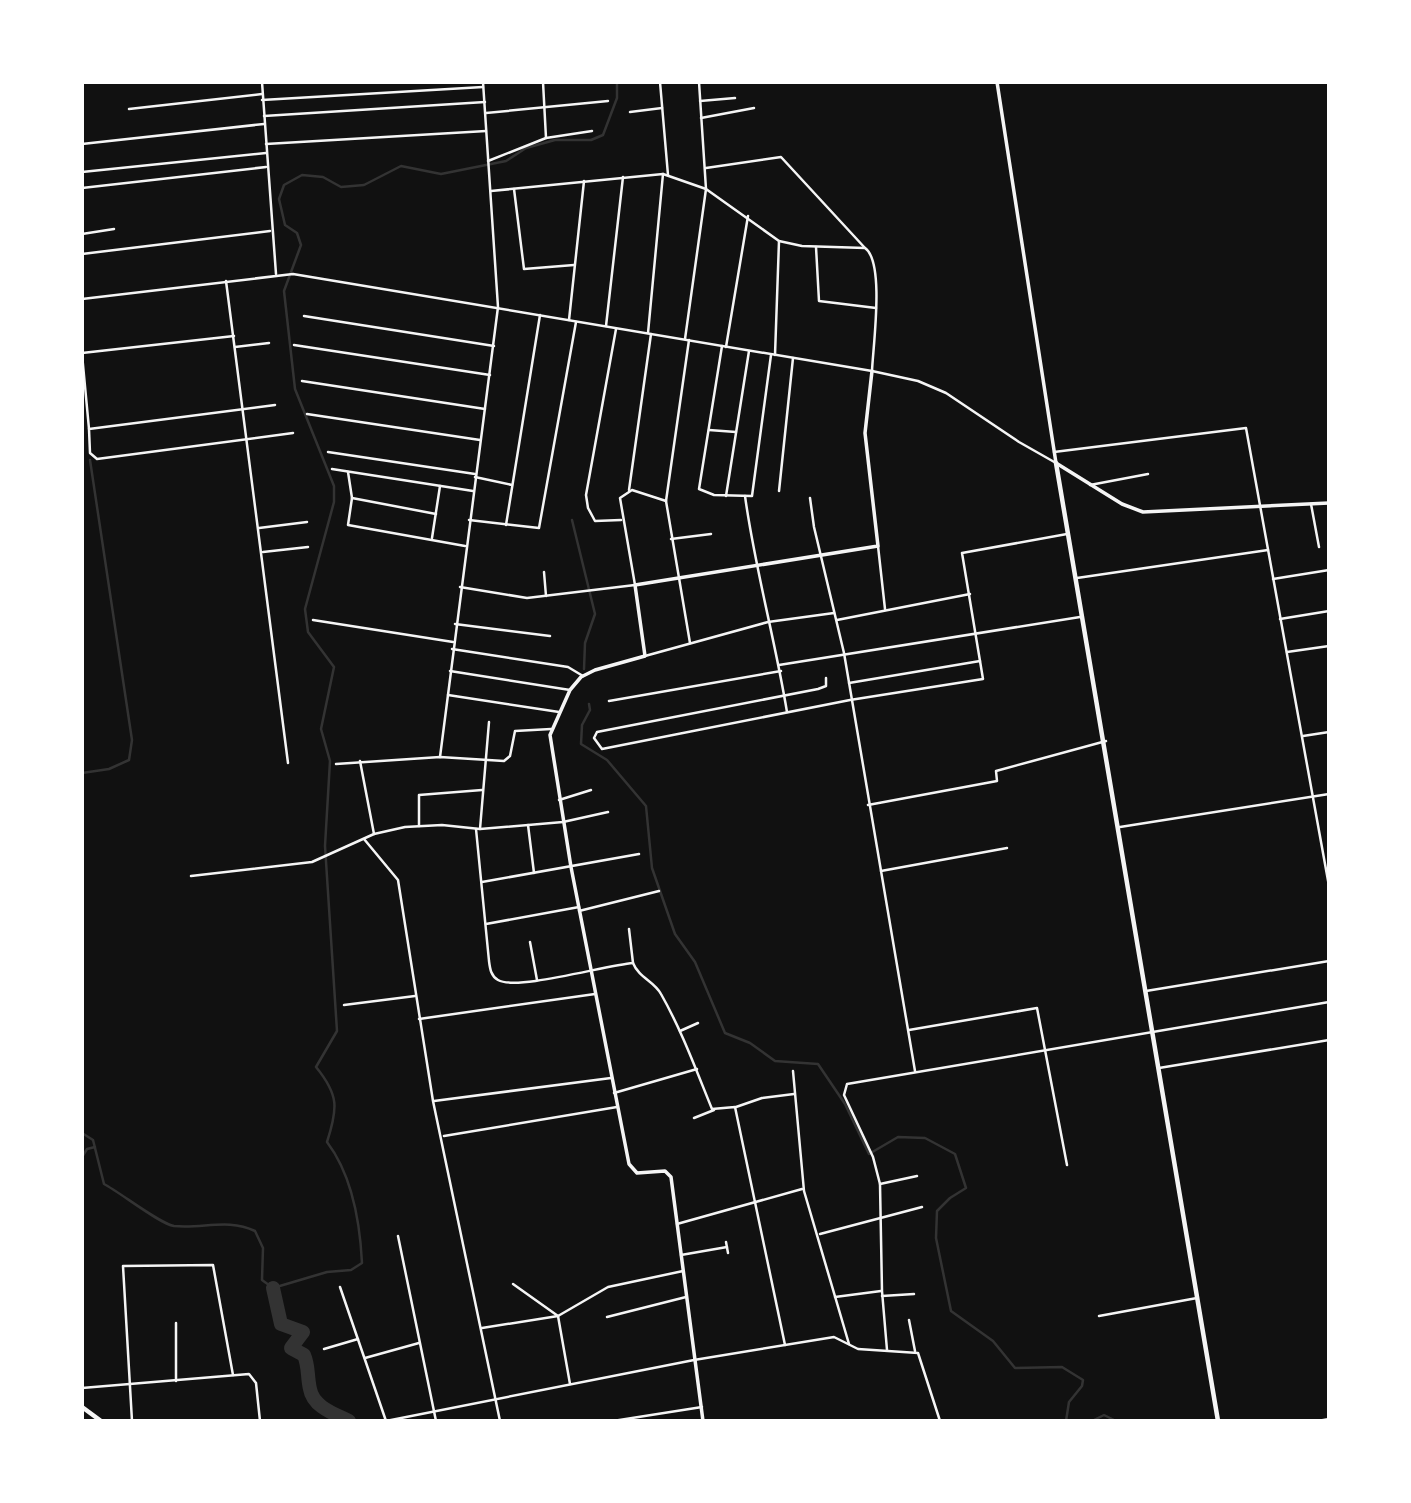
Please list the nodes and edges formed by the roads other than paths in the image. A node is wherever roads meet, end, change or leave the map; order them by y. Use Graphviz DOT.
graph roads {
  1 [pos="262,82"];
  2 [pos="543,82"];
  3 [pos="660,82"];
  4 [pos="699,82"];
  5 [pos="997,82"];
  6 [pos="483,84"];
  7 [pos="262,94"];
  8 [pos="734,98"];
  9 [pos="262,100"];
  10 [pos="608,101"];
  11 [pos="700,101"];
  12 [pos="485,102"];
  13 [pos="544,106"];
  14 [pos="662,108"];
  15 [pos="754,108"];
  16 [pos="129,109"];
  17 [pos="630,112"];
  18 [pos="485,113"];
  19 [pos="264,116"];
  20 [pos="701,118"];
  21 [pos="264,124"];
  22 [pos="486,131"];
  23 [pos="592,131"];
  24 [pos="546,138"];
  25 [pos="82,144"];
  26 [pos="266,144"];
  27 [pos="266,153"];
  28 [pos="488,162"];
  29 [pos="266,167"];
  30 [pos="705,168"];
  31 [pos="82,173"];
  32 [pos="663,174"];
  33 [pos="668,175"];
  34 [pos="623,177"];
  35 [pos="584,181"];
  36 [pos="82,188"];
  37 [pos="514,188"];
  38 [pos="706,188"];
  39 [pos="491,191"];
  40 [pos="748,216"];
  41 [pos="114,229"];
  42 [pos="271,231"];
  43 [pos="82,234"];
  44 [pos="779,241"];
  45 [pos="816,247"];
  46 [pos="865,248"];
  47 [pos="82,254"];
  48 [pos="575,265"];
  49 [pos="276,274"];
  50 [pos="226,281"];
  51 [pos="82,299"];
  52 [pos="498,307"];
  53 [pos="876,308"];
  54 [pos="540,315"];
  55 [pos="304,316"];
  56 [pos="569,320"];
  57 [pos="576,322"];
  58 [pos="606,326"];
  59 [pos="616,328"];
  60 [pos="650,333"];
  61 [pos="234,336"];
  62 [pos="687,339"];
  63 [pos="269,343"];
  64 [pos="294,345"];
  65 [pos="494,345"];
  66 [pos="724,346"];
  67 [pos="235,347"];
  68 [pos="749,351"];
  69 [pos="82,353"];
  70 [pos="773,355"];
  71 [pos="793,358"];
  72 [pos="872,371"];
  73 [pos="490,375"];
  74 [pos="302,380"];
  75 [pos="275,405"];
  76 [pos="485,409"];
  77 [pos="241,410"];
  78 [pos="307,414"];
  79 [pos="89,429"];
  80 [pos="709,430"];
  81 [pos="736,432"];
  82 [pos="293,433"];
  83 [pos="245,439"];
  84 [pos="480,440"];
  85 [pos="328,452"];
  86 [pos="1054,453"];
  87 [pos="1056,463"];
  88 [pos="332,469"];
  89 [pos="348,472"];
  90 [pos="1148,474"];
  91 [pos="475,475"];
  92 [pos="512,485"];
  93 [pos="1090,485"];
  94 [pos="440,486"];
  95 [pos="629,490"];
  96 [pos="473,491"];
  97 [pos="779,491"];
  98 [pos="726,496"];
  99 [pos="745,496"];
  100 [pos="352,498"];
  101 [pos="810,498"];
  102 [pos="666,501"];
  103 [pos="1329,503"];
  104 [pos="1311,504"];
  105 [pos="1259,505"];
  106 [pos="436,514"];
  107 [pos="469,520"];
  108 [pos="621,520"];
  109 [pos="307,522"];
  110 [pos="506,525"];
  111 [pos="258,528"];
  112 [pos="711,534"];
  113 [pos="1067,534"];
  114 [pos="671,539"];
  115 [pos="432,540"];
  116 [pos="465,546"];
  117 [pos="878,546"];
  118 [pos="308,547"];
  119 [pos="1319,547"];
  120 [pos="1268,550"];
  121 [pos="261,552"];
  122 [pos="822,555"];
  123 [pos="755,566"];
  124 [pos="1329,570"];
  125 [pos="544,572"];
  126 [pos="1077,578"];
  127 [pos="678,579"];
  128 [pos="1273,579"];
  129 [pos="635,585"];
  130 [pos="460,587"];
  131 [pos="970,594"];
  132 [pos="546,596"];
  133 [pos="885,609"];
  134 [pos="1329,611"];
  135 [pos="834,612"];
  136 [pos="1082,616"];
  137 [pos="1280,619"];
  138 [pos="313,620"];
  139 [pos="837,620"];
  140 [pos="768,622"];
  141 [pos="455,624"];
  142 [pos="975,634"];
  143 [pos="550,636"];
  144 [pos="453,642"];
  145 [pos="690,643"];
  146 [pos="1329,646"];
  147 [pos="452,649"];
  148 [pos="1287,652"];
  149 [pos="844,653"];
  150 [pos="645,656"];
  151 [pos="980,661"];
  152 [pos="779,665"];
  153 [pos="450,671"];
  154 [pos="780,671"];
  155 [pos="583,676"];
  156 [pos="827,678"];
  157 [pos="849,683"];
  158 [pos="570,690"];
  159 [pos="447,695"];
  160 [pos="784,695"];
  161 [pos="609,701"];
  162 [pos="850,701"];
  163 [pos="559,712"];
  164 [pos="787,712"];
  165 [pos="489,722"];
  166 [pos="551,729"];
  167 [pos="1329,732"];
  168 [pos="1303,736"];
  169 [pos="1106,741"];
  170 [pos="440,757"];
  171 [pos="485,758"];
  172 [pos="360,761"];
  173 [pos="288,763"];
  174 [pos="336,764"];
  175 [pos="482,790"];
  176 [pos="591,790"];
  177 [pos="1329,794"];
  178 [pos="1314,796"];
  179 [pos="559,800"];
  180 [pos="867,805"];
  181 [pos="608,812"];
  182 [pos="563,822"];
  183 [pos="419,825"];
  184 [pos="528,825"];
  185 [pos="1120,827"];
  186 [pos="478,829"];
  187 [pos="374,834"];
  188 [pos="364,839"];
  189 [pos="1007,848"];
  190 [pos="639,853"];
  191 [pos="1326,855"];
  192 [pos="571,867"];
  193 [pos="881,871"];
  194 [pos="534,873"];
  195 [pos="191,876"];
  196 [pos="482,882"];
  197 [pos="1329,886"];
  198 [pos="659,891"];
  199 [pos="579,909"];
  200 [pos="486,924"];
  201 [pos="629,929"];
  202 [pos="530,942"];
  203 [pos="1329,961"];
  204 [pos="633,963"];
  205 [pos="590,970"];
  206 [pos="537,980"];
  207 [pos="1146,991"];
  208 [pos="595,994"];
  209 [pos="415,996"];
  210 [pos="1329,1002"];
  211 [pos="344,1006"];
  212 [pos="419,1019"];
  213 [pos="698,1023"];
  214 [pos="909,1030"];
  215 [pos="1152,1030"];
  216 [pos="680,1031"];
  217 [pos="1329,1040"];
  218 [pos="1047,1049"];
  219 [pos="1159,1068"];
  220 [pos="697,1069"];
  221 [pos="793,1071"];
  222 [pos="915,1071"];
  223 [pos="611,1078"];
  224 [pos="614,1093"];
  225 [pos="794,1094"];
  226 [pos="433,1101"];
  227 [pos="617,1107"];
  228 [pos="735,1107"];
  229 [pos="714,1110"];
  230 [pos="694,1118"];
  231 [pos="444,1136"];
  232 [pos="1067,1165"];
  233 [pos="917,1176"];
  234 [pos="880,1184"];
  235 [pos="803,1189"];
  236 [pos="753,1203"];
  237 [pos="922,1207"];
  238 [pos="881,1217"];
  239 [pos="677,1224"];
  240 [pos="818,1235"];
  241 [pos="398,1236"];
  242 [pos="728,1253"];
  243 [pos="681,1255"];
  244 [pos="683,1271"];
  245 [pos="513,1284"];
  246 [pos="340,1287"];
  247 [pos="882,1291"];
  248 [pos="914,1294"];
  249 [pos="686,1297"];
  250 [pos="835,1297"];
  251 [pos="882,1297"];
  252 [pos="1198,1298"];
  253 [pos="558,1316"];
  254 [pos="1098,1316"];
  255 [pos="607,1317"];
  256 [pos="909,1320"];
  257 [pos="176,1322"];
  258 [pos="482,1328"];
  259 [pos="358,1339"];
  260 [pos="421,1343"];
  261 [pos="849,1344"];
  262 [pos="785,1345"];
  263 [pos="324,1349"];
  264 [pos="887,1350"];
  265 [pos="915,1352"];
  266 [pos="365,1358"];
  267 [pos="694,1360"];
  268 [pos="233,1375"];
  269 [pos="176,1381"];
  270 [pos="570,1384"];
  271 [pos="131,1385"];
  272 [pos="82,1388"];
  273 [pos="494,1398"];
  274 [pos="82,1407"];
  275 [pos="702,1407"];
  276 [pos="435,1410"];
  277 [pos="1329,1419"];
  278 [pos="101,1421"];
  279 [pos="132,1421"];
  280 [pos="260,1421"];
  281 [pos="386,1421"];
  282 [pos="436,1421"];
  283 [pos="500,1421"];
  284 [pos="613,1421"];
  285 [pos="704,1421"];
  286 [pos="940,1421"];
  287 [pos="1218,1421"];
  288 [pos="1318,1421"];
  1 -- 7 [label="street"];
  2 -- 13 [label="street"];
  3 -- 14 [label="street"];
  4 -- 11 [label="street"];
  5 -- 86 [label="street"];
  6 -- 9 [label="street"];
  6 -- 12 [label="street"];
  7 -- 9 [label="street"];
  7 -- 16 [label="street"];
  8 -- 11 [label="street"];
  9 -- 19 [label="street"];
  10 -- 13 [label="street"];
  11 -- 20 [label="street"];
  12 -- 18 [label="street"];
  12 -- 19 [label="street"];
  13 -- 18 [label="street"];
  13 -- 24 [label="street"];
  14 -- 17 [label="street"];
  14 -- 33 [label="street"];
  15 -- 20 [label="street"];
  18 -- 22 [label="street"];
  19 -- 21 [label="street"];
  20 -- 30 [label="street"];
  21 -- 25 [label="street"];
  21 -- 26 [label="street"];
  22 -- 26 [label="street"];
  22 -- 28 [label="street"];
  23 -- 24 [label="street"];
  24 -- 28 [label="street"];
  26 -- 27 [label="street"];
  27 -- 29 [label="street"];
  27 -- 31 [label="street"];
  28 -- 39 [label="street"];
  29 -- 36 [label="street"];
  29 -- 42 [label="street"];
  30 -- 38 [label="street"];
  30 -- 46 [label="street"];
  32 -- 33 [label="street"];
  32 -- 34 [label="street"];
  32 -- 60 [label="street"];
  33 -- 38 [label="street"];
  34 -- 35 [label="street"];
  34 -- 58 [label="street"];
  35 -- 37 [label="street"];
  35 -- 48 [label="street"];
  37 -- 39 [label="street"];
  37 -- 48 [label="street"];
  38 -- 40 [label="street"];
  38 -- 62 [label="street"];
  39 -- 52 [label="street"];
  40 -- 44 [label="street"];
  40 -- 66 [label="street"];
  41 -- 43 [label="street"];
  42 -- 47 [label="street"];
  42 -- 49 [label="street"];
  44 -- 45 [label="street"];
  44 -- 70 [label="street"];
  45 -- 46 [label="street"];
  45 -- 53 [label="street"];
  46 -- 53 [label="street"];
  48 -- 56 [label="street"];
  49 -- 50 [label="street"];
  49 -- 52 [label="street"];
  50 -- 51 [label="street"];
  50 -- 61 [label="street"];
  52 -- 54 [label="street"];
  52 -- 65 [label="street"];
  53 -- 72 [label="street"];
  54 -- 56 [label="street"];
  54 -- 92 [label="street"];
  55 -- 65 [label="street"];
  56 -- 57 [label="street"];
  57 -- 58 [label="street"];
  57 -- 110 [label="street"];
  58 -- 59 [label="street"];
  59 -- 60 [label="street"];
  59 -- 108 [label="street"];
  60 -- 62 [label="street"];
  60 -- 95 [label="street"];
  61 -- 67 [label="street"];
  61 -- 69 [label="street"];
  62 -- 66 [label="street"];
  62 -- 102 [label="street"];
  63 -- 67 [label="street"];
  64 -- 73 [label="street"];
  65 -- 73 [label="street"];
  66 -- 68 [label="street"];
  66 -- 80 [label="street"];
  67 -- 77 [label="street"];
  68 -- 70 [label="street"];
  68 -- 81 [label="street"];
  69 -- 79 [label="street"];
  70 -- 71 [label="street"];
  70 -- 99 [label="street"];
  71 -- 72 [label="street"];
  71 -- 97 [label="street"];
  72 -- 87 [label="street"];
  72 -- 117 [label="street"];
  73 -- 76 [label="street"];
  74 -- 76 [label="street"];
  75 -- 77 [label="street"];
  76 -- 84 [label="street"];
  77 -- 79 [label="street"];
  77 -- 83 [label="street"];
  78 -- 84 [label="street"];
  79 -- 83 [label="street"];
  80 -- 81 [label="street"];
  80 -- 98 [label="street"];
  81 -- 98 [label="street"];
  82 -- 83 [label="street"];
  83 -- 111 [label="street"];
  84 -- 91 [label="street"];
  85 -- 91 [label="street"];
  86 -- 87 [label="street"];
  86 -- 105 [label="street"];
  87 -- 93 [label="street"];
  87 -- 113 [label="main road"];
  88 -- 89 [label="street"];
  89 -- 94 [label="street"];
  89 -- 100 [label="street"];
  90 -- 93 [label="street"];
  91 -- 92 [label="street"];
  91 -- 96 [label="street"];
  92 -- 110 [label="street"];
  93 -- 105 [label="street"];
  94 -- 96 [label="street"];
  94 -- 106 [label="street"];
  95 -- 102 [label="street"];
  95 -- 108 [label="street"];
  96 -- 107 [label="street"];
  98 -- 99 [label="street"];
  99 -- 123 [label="street"];
  100 -- 106 [label="street"];
  100 -- 115 [label="street"];
  101 -- 122 [label="street"];
  102 -- 114 [label="street"];
  103 -- 104 [label="street"];
  104 -- 105 [label="street"];
  104 -- 119 [label="street"];
  105 -- 120 [label="street"];
  106 -- 115 [label="street"];
  107 -- 110 [label="street"];
  107 -- 116 [label="street"];
  108 -- 129 [label="street"];
  109 -- 111 [label="street"];
  111 -- 121 [label="street"];
  112 -- 114 [label="street"];
  113 -- 126 [label="main road"];
  113 -- 131 [label="street"];
  114 -- 127 [label="street"];
  115 -- 116 [label="street"];
  116 -- 130 [label="street"];
  117 -- 122 [label="street"];
  117 -- 133 [label="street"];
  118 -- 121 [label="street"];
  120 -- 126 [label="street"];
  120 -- 128 [label="street"];
  121 -- 173 [label="street"];
  122 -- 123 [label="street"];
  122 -- 135 [label="street"];
  123 -- 127 [label="street"];
  123 -- 140 [label="street"];
  124 -- 128 [label="street"];
  125 -- 132 [label="street"];
  126 -- 136 [label="main road"];
  127 -- 129 [label="street"];
  127 -- 145 [label="street"];
  128 -- 137 [label="street"];
  129 -- 132 [label="street"];
  129 -- 150 [label="street"];
  130 -- 132 [label="street"];
  130 -- 141 [label="street"];
  131 -- 133 [label="street"];
  131 -- 142 [label="street"];
  133 -- 139 [label="street"];
  134 -- 137 [label="street"];
  135 -- 139 [label="street"];
  135 -- 140 [label="street"];
  136 -- 142 [label="street"];
  136 -- 169 [label="main road"];
  137 -- 148 [label="street"];
  138 -- 144 [label="street"];
  139 -- 149 [label="street"];
  140 -- 145 [label="street"];
  140 -- 152 [label="street"];
  141 -- 143 [label="street"];
  141 -- 144 [label="street"];
  142 -- 149 [label="street"];
  142 -- 151 [label="street"];
  144 -- 147 [label="street"];
  145 -- 150 [label="street"];
  146 -- 148 [label="street"];
  147 -- 153 [label="street"];
  147 -- 155 [label="street"];
  148 -- 168 [label="street"];
  149 -- 152 [label="street"];
  149 -- 157 [label="street"];
  150 -- 155 [label="street"];
  151 -- 157 [label="street"];
  151 -- 162 [label="street"];
  152 -- 154 [label="street"];
  153 -- 158 [label="street"];
  153 -- 159 [label="street"];
  154 -- 160 [label="street"];
  154 -- 161 [label="street"];
  155 -- 158 [label="street"];
  156 -- 160 [label="street"];
  157 -- 162 [label="street"];
  158 -- 163 [label="street"];
  159 -- 163 [label="street"];
  159 -- 170 [label="street"];
  160 -- 164 [label="street"];
  160 -- 164 [label="street"];
  162 -- 164 [label="street"];
  162 -- 180 [label="street"];
  163 -- 166 [label="street"];
  165 -- 171 [label="street"];
  166 -- 171 [label="street"];
  166 -- 179 [label="street"];
  167 -- 168 [label="street"];
  168 -- 178 [label="street"];
  169 -- 180 [label="street"];
  169 -- 185 [label="main road"];
  170 -- 171 [label="street"];
  170 -- 172 [label="street"];
  171 -- 175 [label="street"];
  172 -- 174 [label="street"];
  172 -- 187 [label="street"];
  175 -- 183 [label="street"];
  175 -- 186 [label="street"];
  176 -- 179 [label="street"];
  177 -- 178 [label="street"];
  178 -- 185 [label="street"];
  178 -- 191 [label="street"];
  179 -- 182 [label="street"];
  180 -- 193 [label="street"];
  181 -- 182 [label="street"];
  182 -- 184 [label="street"];
  182 -- 192 [label="street"];
  183 -- 186 [label="street"];
  183 -- 187 [label="street"];
  184 -- 186 [label="street"];
  184 -- 194 [label="street"];
  185 -- 207 [label="main road"];
  186 -- 196 [label="street"];
  187 -- 188 [label="street"];
  188 -- 195 [label="street"];
  188 -- 209 [label="street"];
  189 -- 193 [label="street"];
  190 -- 192 [label="street"];
  191 -- 197 [label="street"];
  192 -- 194 [label="street"];
  192 -- 199 [label="street"];
  193 -- 214 [label="street"];
  194 -- 196 [label="street"];
  196 -- 200 [label="street"];
  198 -- 199 [label="street"];
  199 -- 200 [label="street"];
  199 -- 205 [label="street"];
  200 -- 206 [label="street"];
  201 -- 204 [label="street"];
  202 -- 206 [label="street"];
  203 -- 207 [label="street"];
  204 -- 205 [label="street"];
  204 -- 216 [label="street"];
  205 -- 206 [label="street"];
  205 -- 208 [label="street"];
  207 -- 215 [label="main road"];
  208 -- 212 [label="street"];
  208 -- 223 [label="street"];
  209 -- 211 [label="street"];
  209 -- 212 [label="street"];
  210 -- 215 [label="street"];
  212 -- 226 [label="street"];
  213 -- 216 [label="street"];
  214 -- 218 [label="street"];
  214 -- 222 [label="street"];
  215 -- 218 [label="street"];
  215 -- 219 [label="main road"];
  216 -- 220 [label="street"];
  217 -- 219 [label="street"];
  218 -- 222 [label="street"];
  218 -- 232 [label="street"];
  219 -- 252 [label="main road"];
  220 -- 224 [label="street"];
  220 -- 229 [label="street"];
  221 -- 225 [label="street"];
  222 -- 234 [label="street"];
  223 -- 224 [label="street"];
  223 -- 226 [label="street"];
  224 -- 227 [label="street"];
  225 -- 228 [label="street"];
  225 -- 235 [label="street"];
  226 -- 258 [label="street"];
  227 -- 231 [label="street"];
  227 -- 239 [label="street"];
  228 -- 229 [label="street"];
  228 -- 236 [label="street"];
  229 -- 230 [label="street"];
  233 -- 234 [label="street"];
  234 -- 238 [label="street"];
  235 -- 236 [label="street"];
  235 -- 240 [label="street"];
  236 -- 239 [label="street"];
  236 -- 262 [label="street"];
  237 -- 238 [label="street"];
  238 -- 240 [label="street"];
  238 -- 247 [label="street"];
  239 -- 243 [label="street"];
  240 -- 250 [label="street"];
  241 -- 260 [label="street"];
  242 -- 243 [label="street"];
  243 -- 244 [label="street"];
  244 -- 249 [label="street"];
  244 -- 253 [label="street"];
  245 -- 253 [label="street"];
  246 -- 259 [label="street"];
  247 -- 250 [label="street"];
  247 -- 251 [label="street"];
  248 -- 251 [label="street"];
  249 -- 255 [label="street"];
  249 -- 267 [label="street"];
  250 -- 261 [label="street"];
  251 -- 264 [label="street"];
  252 -- 254 [label="street"];
  252 -- 287 [label="main road"];
  253 -- 258 [label="street"];
  253 -- 270 [label="street"];
  256 -- 265 [label="street"];
  257 -- 269 [label="street"];
  258 -- 273 [label="street"];
  259 -- 263 [label="street"];
  259 -- 266 [label="street"];
  260 -- 266 [label="street"];
  260 -- 276 [label="street"];
  261 -- 262 [label="street"];
  261 -- 264 [label="street"];
  262 -- 267 [label="street"];
  264 -- 265 [label="street"];
  265 -- 286 [label="street"];
  266 -- 281 [label="street"];
  267 -- 270 [label="street"];
  267 -- 275 [label="street"];
  268 -- 269 [label="street"];
  268 -- 271 [label="street"];
  268 -- 280 [label="street"];
  269 -- 271 [label="street"];
  270 -- 273 [label="street"];
  271 -- 272 [label="street"];
  271 -- 279 [label="street"];
  273 -- 276 [label="street"];
  273 -- 283 [label="street"];
  274 -- 278 [label="main road"];
  275 -- 284 [label="street"];
  275 -- 285 [label="street"];
  276 -- 281 [label="street"];
  276 -- 282 [label="street"];
  277 -- 288 [label="street"];
}
